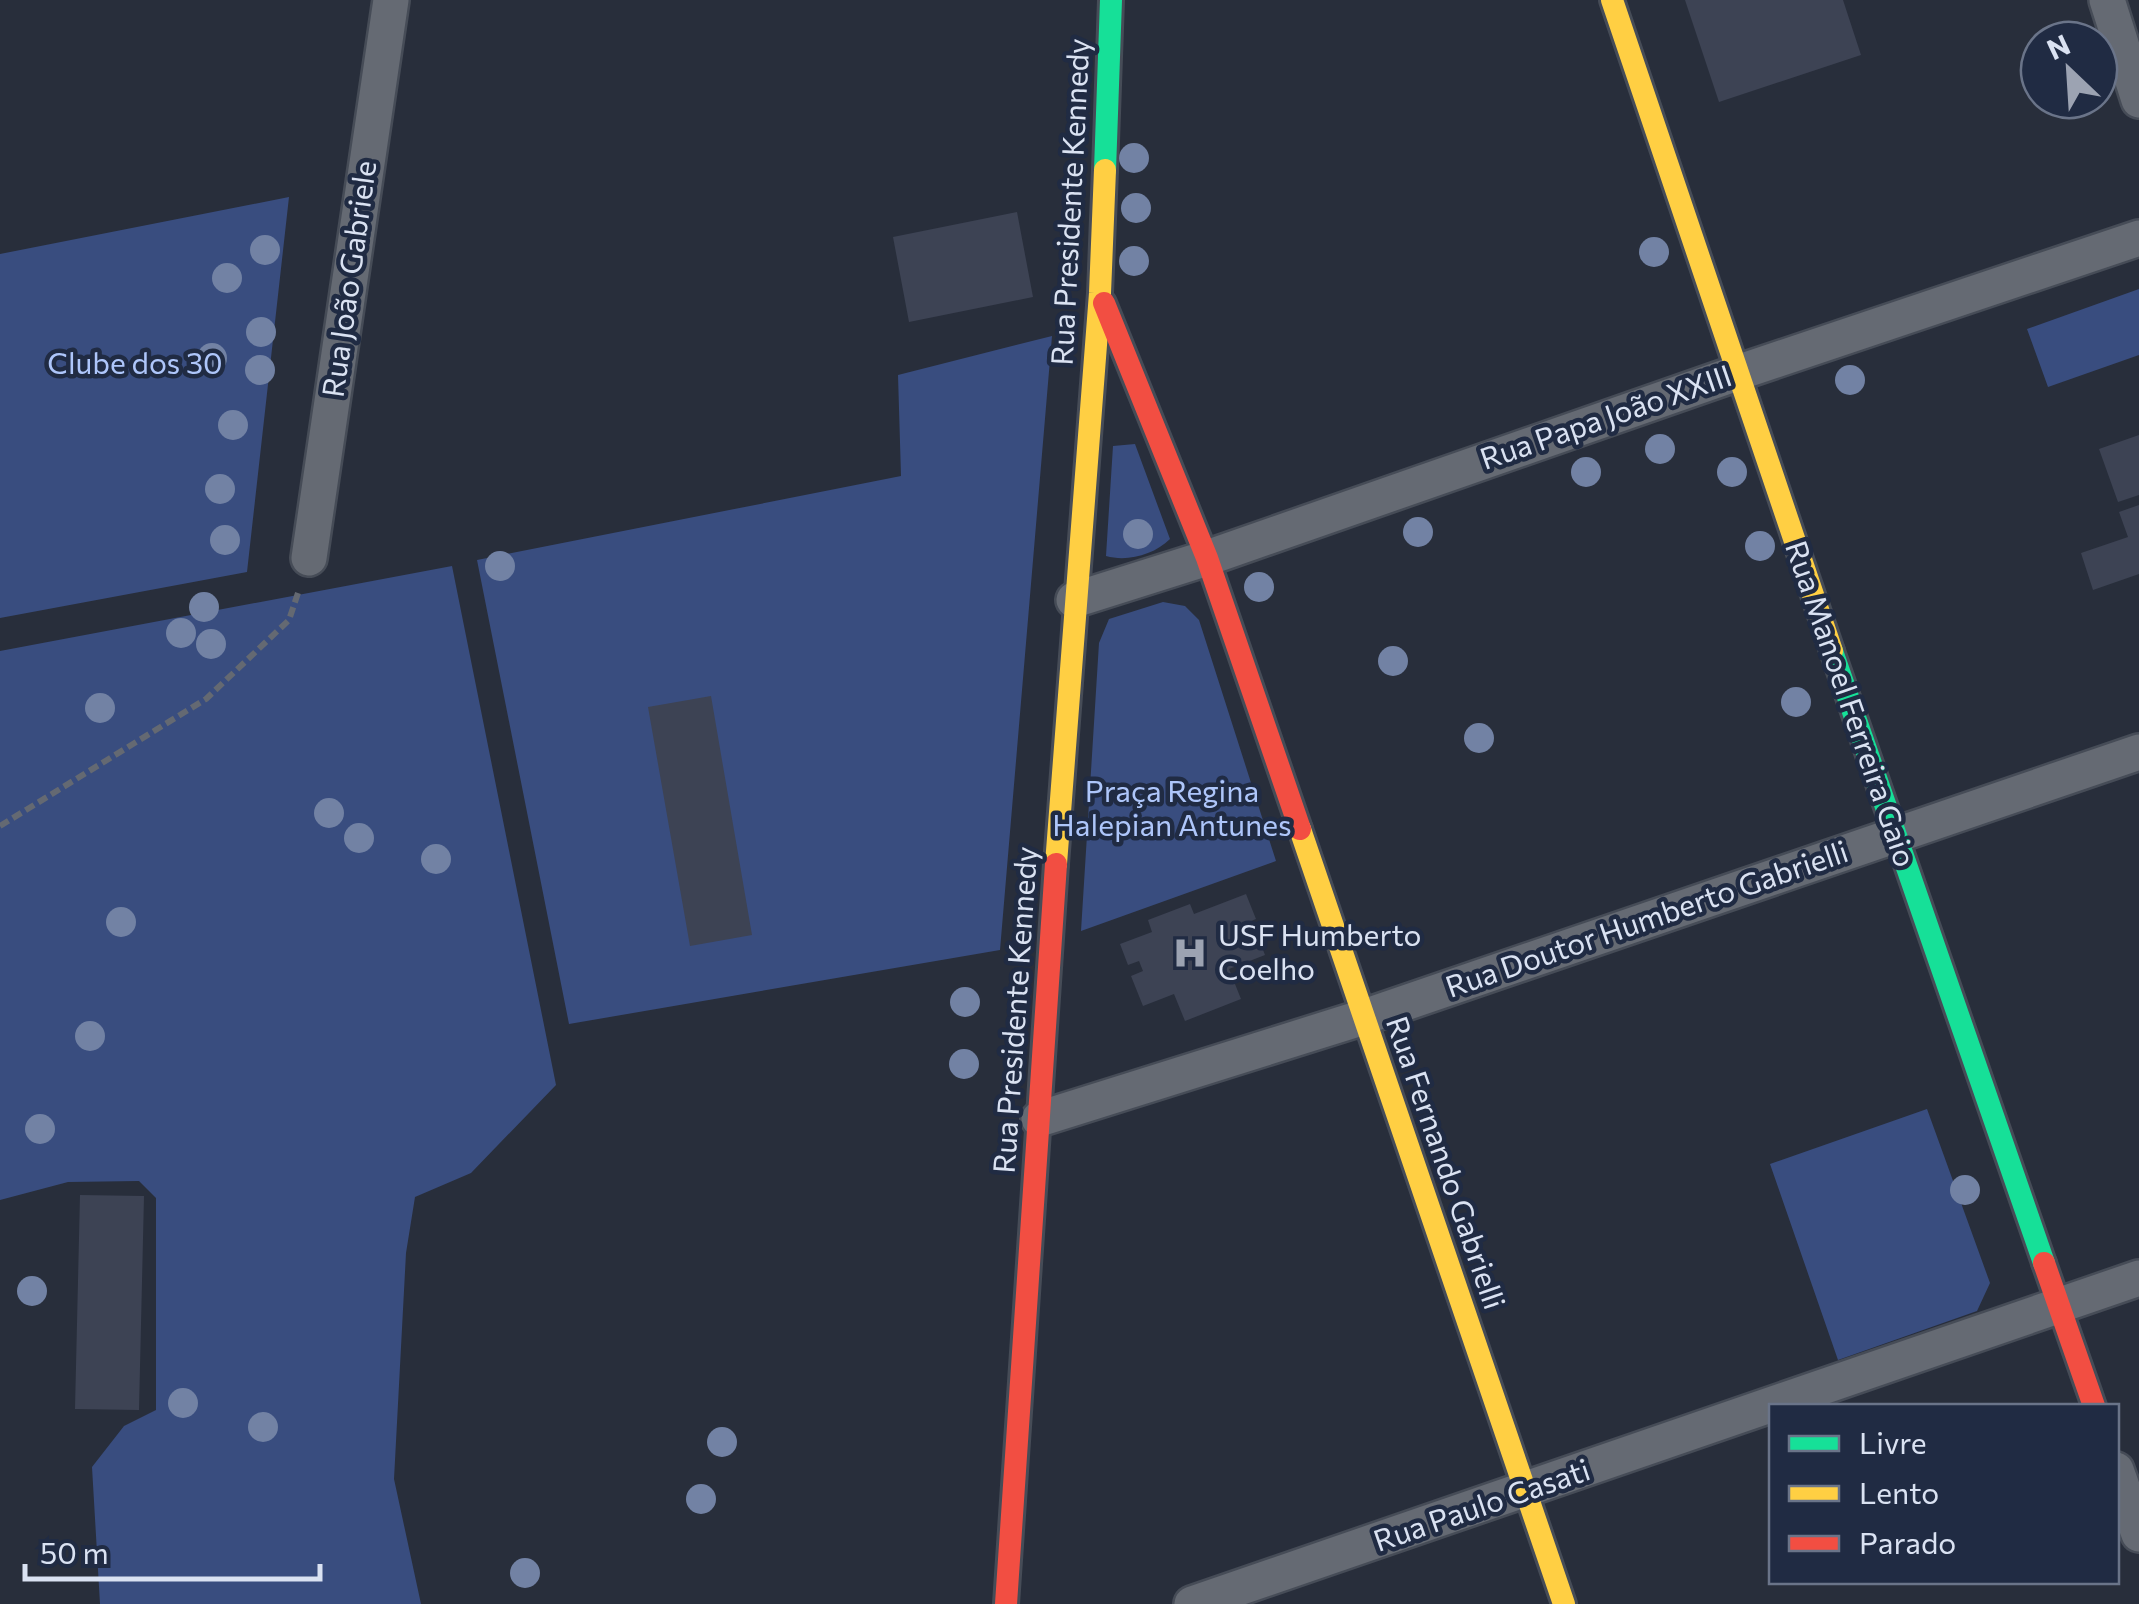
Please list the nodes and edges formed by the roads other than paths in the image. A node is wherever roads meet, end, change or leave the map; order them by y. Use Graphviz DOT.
graph roads {
  1 [pos="390,0"];
  2 [pos="1111,0"];
  3 [pos="1612,0"];
  4 [pos="2106,0"];
  5 [pos="2139,100"];
  6 [pos="2139,238"];
  7 [pos="1100,293"];
  8 [pos="1737,373"];
  9 [pos="310,558"];
  10 [pos="1207,558"];
  11 [pos="1074,600"];
  12 [pos="2139,752"];
  13 [pos="1894,836"];
  14 [pos="1364,1017"];
  15 [pos="1039,1120"];
  16 [pos="2139,1278"];
  17 [pos="2059,1308"];
  18 [pos="1780,1404"];
  19 [pos="2093,1404"];
  20 [pos="1769,1408"];
  21 [pos="2119,1478"];
  22 [pos="1525,1492"];
  23 [pos="2139,1534"];
  24 [pos="1006,1604"];
  25 [pos="1192,1604"];
  26 [pos="1564,1604"];
  1 -- 9 [label="street, Rua João Gabriele"];
  2 -- 7 [label="street, Rua Presidente Kennedy"];
  3 -- 8 [label="street, Rua Manoel Ferreira Gaio"];
  4 -- 5 [label="street"];
  6 -- 8 [label="street, Rua Papa João XXIII"];
  7 -- 10 [label="street, Rua Fernando Gabrielli"];
  7 -- 11 [label="street, Rua Presidente Kennedy"];
  8 -- 10 [label="street, Rua Papa João XXIII"];
  8 -- 13 [label="street, Rua Manoel Ferreira Gaio"];
  10 -- 11 [label="street, Rua Papa João XXIII"];
  10 -- 14 [label="street, Rua Fernando Gabrielli"];
  11 -- 15 [label="street, Rua Presidente Kennedy"];
  12 -- 13 [label="street, Rua Doutor Humberto Gabrielli"];
  13 -- 14 [label="street, Rua Doutor Humberto Gabrielli"];
  13 -- 17 [label="street, Rua Manoel Ferreira Gaio"];
  14 -- 15 [label="street, Rua Doutor Humberto Gabrielli"];
  14 -- 22 [label="street, Rua Fernando Gabrielli"];
  15 -- 24 [label="street, Rua Presidente Kennedy"];
  16 -- 17 [label="street, Rua Paulo Casati"];
  17 -- 18 [label="street, Rua Paulo Casati"];
  17 -- 19 [label="street, Rua Manoel Ferreira Gaio"];
  20 -- 22 [label="street, Rua Paulo Casati"];
  21 -- 23 [label="street"];
  22 -- 25 [label="street, Rua Paulo Casati"];
  22 -- 26 [label="street, Rua Fernando Gabrielli"];
}
